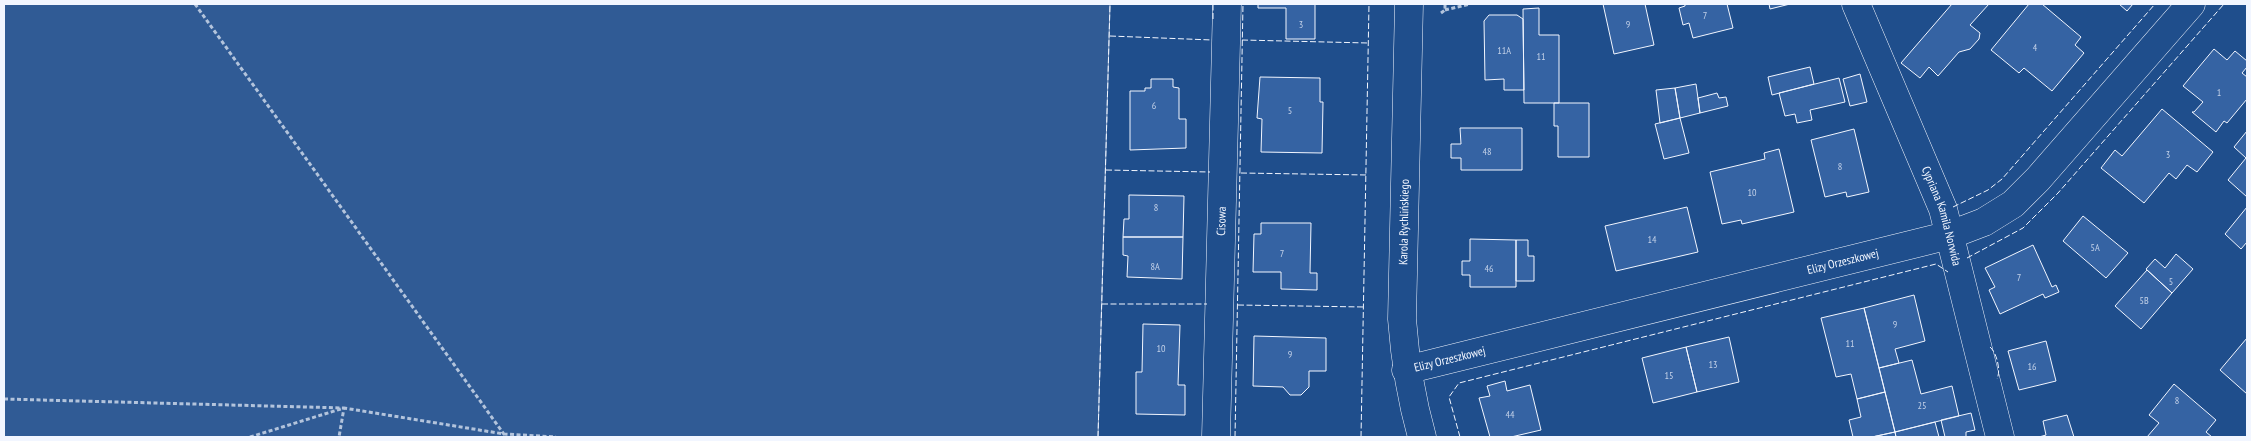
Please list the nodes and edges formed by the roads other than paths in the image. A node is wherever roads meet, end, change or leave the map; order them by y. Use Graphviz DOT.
graph roads {
  1 [pos="1227,4"];
  2 [pos="1408,4"];
  3 [pos="1856,4"];
  4 [pos="2191,4"];
  5 [pos="1950,235"];
  6 [pos="1406,370"];
  7 [pos="1216,437"];
  8 [pos="1422,437"];
  9 [pos="2000,437"];
  1 -- 7 [label="street, Cisowa"];
  2 -- 6 [label="street, Karola Rychlińskiego"];
  3 -- 5 [label="street, Cypriana Kamila Norwida"];
  4 -- 5 [label="street, Elizy Orzeszkowej"];
  5 -- 6 [label="street, Elizy Orzeszkowej"];
  5 -- 9 [label="street, Cypriana Kamila Norwida"];
  6 -- 8 [label="street, Karola Rychlińskiego"];
}
